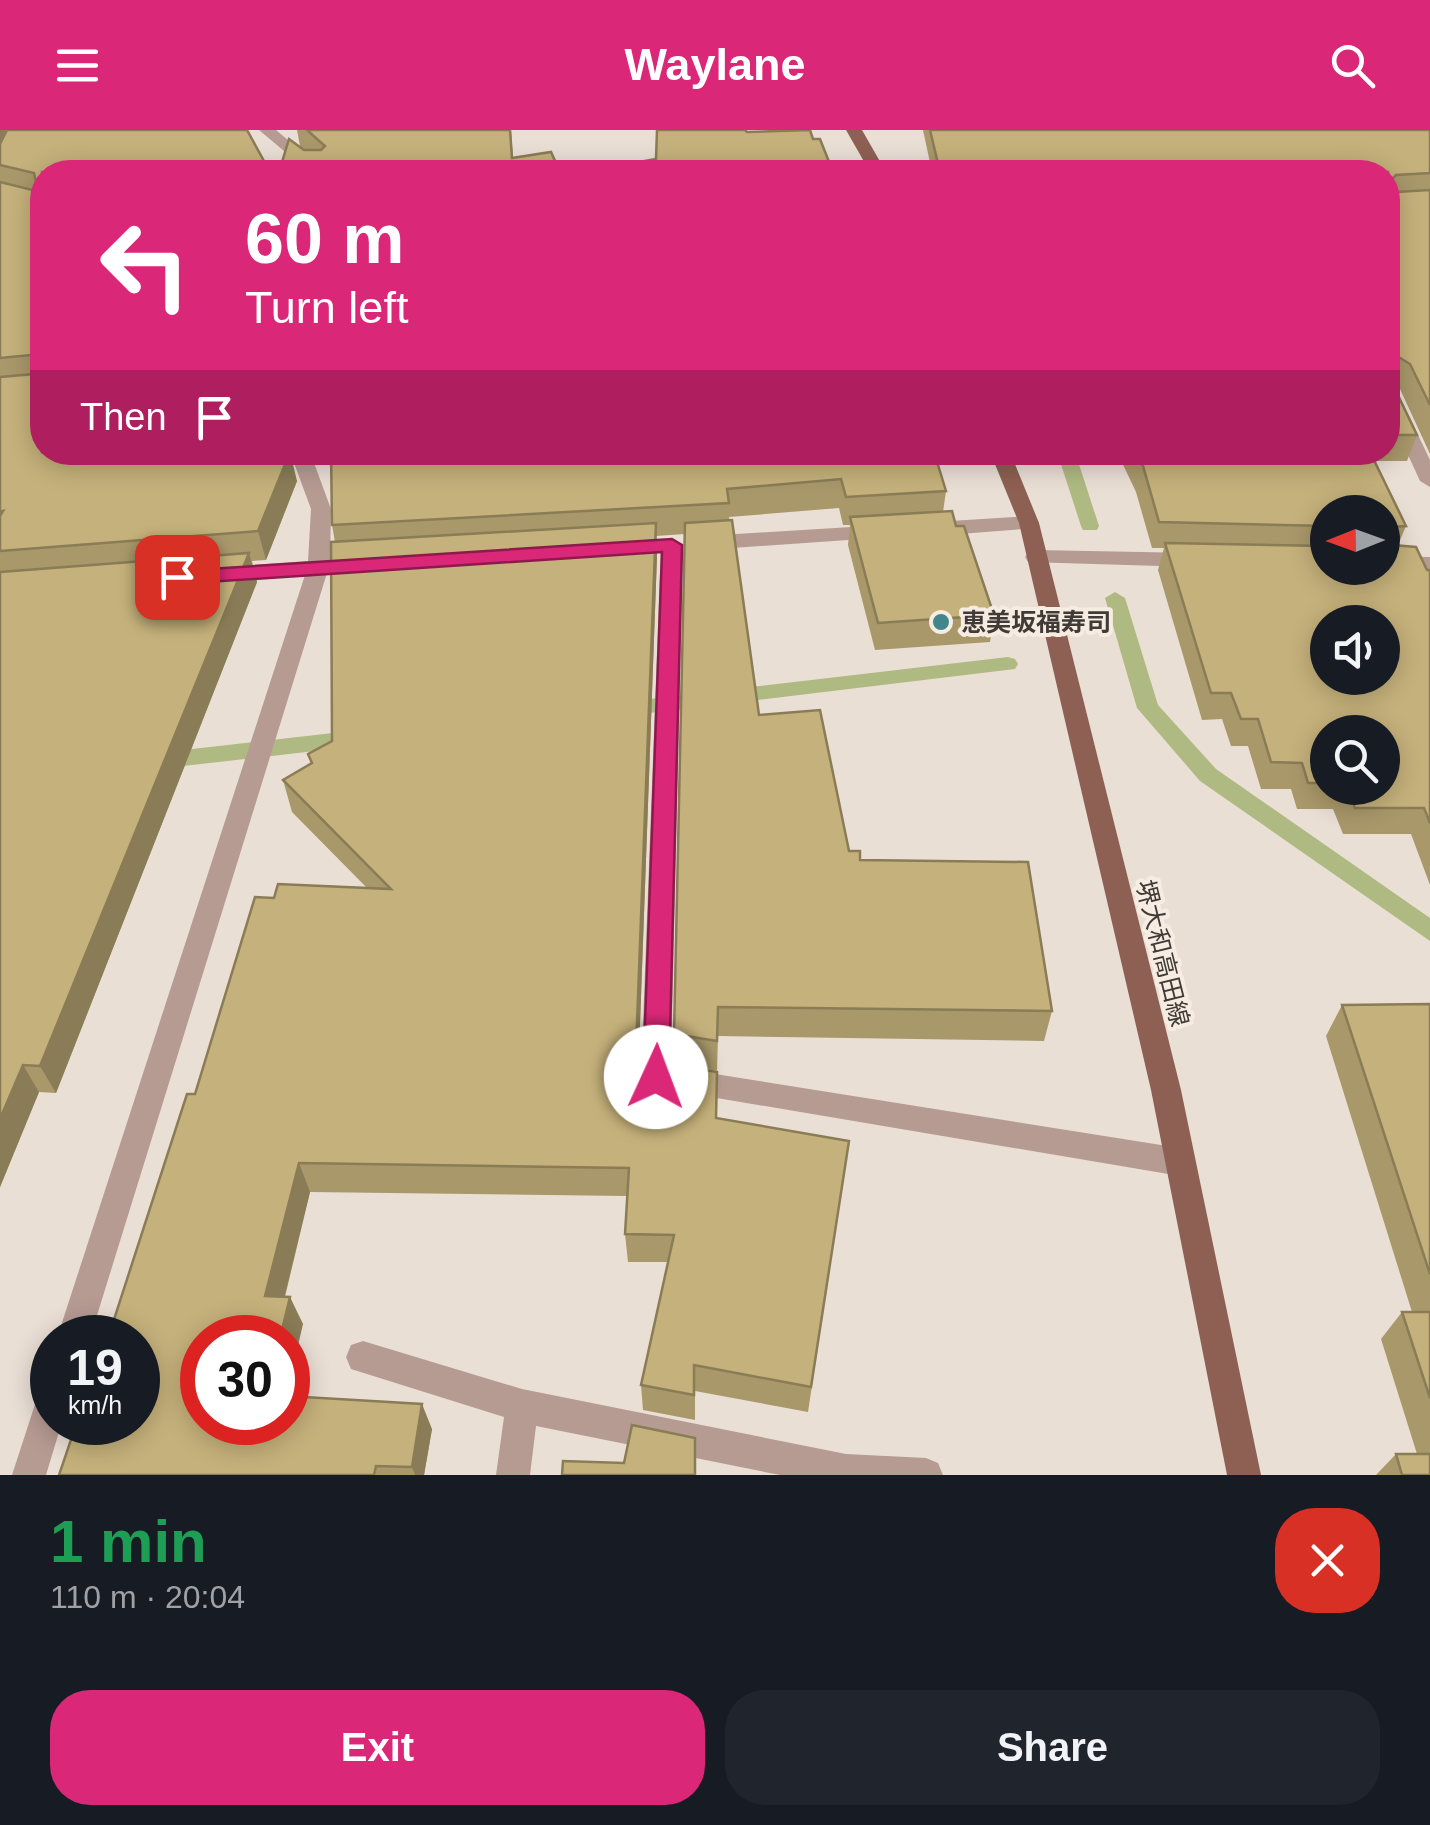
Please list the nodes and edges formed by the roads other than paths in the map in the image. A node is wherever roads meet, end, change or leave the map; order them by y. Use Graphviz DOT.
graph roads {
  1 [pos="267,130"];
  2 [pos="854,130"];
  3 [pos="303,160"];
  4 [pos="871,160"];
  5 [pos="1400,417"];
  6 [pos="305,465"];
  7 [pos="1005,465"];
  8 [pos="1430,481"];
  9 [pos="1028,523"];
  10 [pos="1036,557"];
  11 [pos="1211,560"];
  12 [pos="378,563"];
  13 [pos="1400,563"];
  14 [pos="1430,564"];
  15 [pos="319,566"];
  16 [pos="206,575"];
  17 [pos="1180,1162"];
  18 [pos="80,1315"];
  19 [pos="363,1358"];
  20 [pos="522,1406"];
  21 [pos="38,1445"];
  22 [pos="29,1475"];
  23 [pos="513,1475"];
  24 [pos="926,1475"];
  25 [pos="1244,1475"];
  1 -- 3 [label="street"];
  2 -- 4 [label="main road"];
  5 -- 8 [label="street"];
  6 -- 15 [label="street"];
  7 -- 9 [label="main road, 堺大和高田線"];
  9 -- 10 [label="main road, 堺大和高田線"];
  9 -- 17 [label="street"];
  10 -- 11 [label="street"];
  10 -- 17 [label="main road, 堺大和高田線"];
  12 -- 15 [label="street"];
  13 -- 14 [label="street"];
  15 -- 16 [label="street"];
  15 -- 18 [label="street"];
  17 -- 25 [label="main road, 堺大和高田線"];
  19 -- 20 [label="street"];
  20 -- 23 [label="street"];
  20 -- 24 [label="street"];
  21 -- 22 [label="street"];
}
